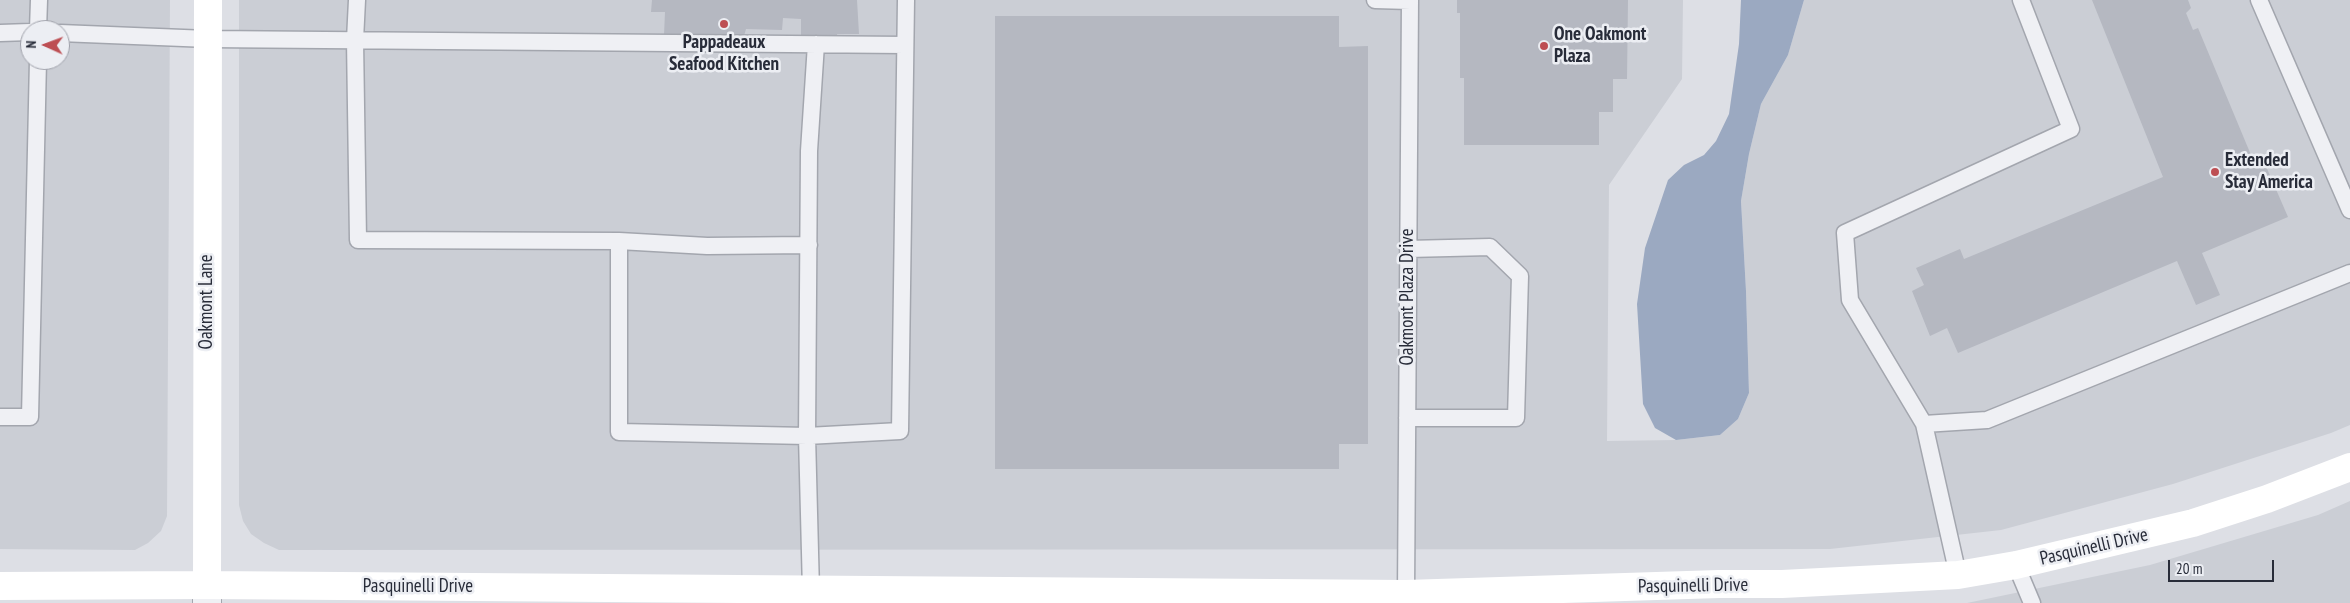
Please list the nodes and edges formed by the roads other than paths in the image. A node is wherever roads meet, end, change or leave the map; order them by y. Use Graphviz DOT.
graph roads {
  1 [pos="38,0"];
  2 [pos="208,0"];
  3 [pos="357,0"];
  4 [pos="906,0"];
  5 [pos="1375,0"];
  6 [pos="1410,0"];
  7 [pos="2021,0"];
  8 [pos="2259,0"];
  9 [pos="38,20"];
  10 [pos="20,32"];
  11 [pos="0,33"];
  12 [pos="70,33"];
  13 [pos="208,40"];
  14 [pos="355,40"];
  15 [pos="816,44"];
  16 [pos="905,45"];
  17 [pos="38,70"];
  18 [pos="2350,210"];
  19 [pos="619,240"];
  20 [pos="809,245"];
  21 [pos="1408,250"];
  22 [pos="2350,273"];
  23 [pos="0,417"];
  24 [pos="1407,418"];
  25 [pos="1924,424"];
  26 [pos="807,436"];
  27 [pos="2350,468"];
  28 [pos="2016,565"];
  29 [pos="1958,575"];
  30 [pos="0,586"];
  31 [pos="812,590"];
  32 [pos="207,594"];
  33 [pos="1406,594"];
  34 [pos="1011,597"];
  35 [pos="1492,597"];
  36 [pos="1122,598"];
  37 [pos="2032,603"];
  1 -- 9 [label="lane"];
  2 -- 13 [label="street, Oakmont Lane"];
  3 -- 14 [label="lane"];
  4 -- 16 [label="lane"];
  5 -- 6 [label="lane"];
  6 -- 21 [label="lane, Oakmont Plaza Drive"];
  7 -- 25 [label="lane"];
  8 -- 18 [label="lane"];
  10 -- 11 [label="lane"];
  12 -- 13 [label="lane"];
  13 -- 14 [label="lane"];
  13 -- 32 [label="street, Oakmont Lane"];
  14 -- 15 [label="lane"];
  14 -- 19 [label="lane"];
  15 -- 16 [label="lane"];
  15 -- 20 [label="lane"];
  16 -- 26 [label="lane"];
  17 -- 23 [label="lane"];
  19 -- 20 [label="lane"];
  19 -- 26 [label="lane"];
  20 -- 26 [label="lane"];
  21 -- 24 [label="lane, Oakmont Plaza Drive"];
  21 -- 24 [label="lane"];
  22 -- 25 [label="lane"];
  24 -- 33 [label="lane, Oakmont Plaza Drive"];
  25 -- 29 [label="lane"];
  26 -- 31 [label="lane"];
  27 -- 28 [label="street, Pasquinelli Drive"];
  28 -- 29 [label="street, Pasquinelli Drive"];
  28 -- 37 [label="lane"];
  29 -- 35 [label="street, Pasquinelli Drive"];
  30 -- 32 [label="street, Pasquinelli Drive"];
  31 -- 32 [label="street, Pasquinelli Drive"];
  31 -- 34 [label="street, Pasquinelli Drive"];
  33 -- 35 [label="street, Pasquinelli Drive"];
  33 -- 36 [label="street, Pasquinelli Drive"];
  34 -- 36 [label="street, Pasquinelli Drive"];
}
